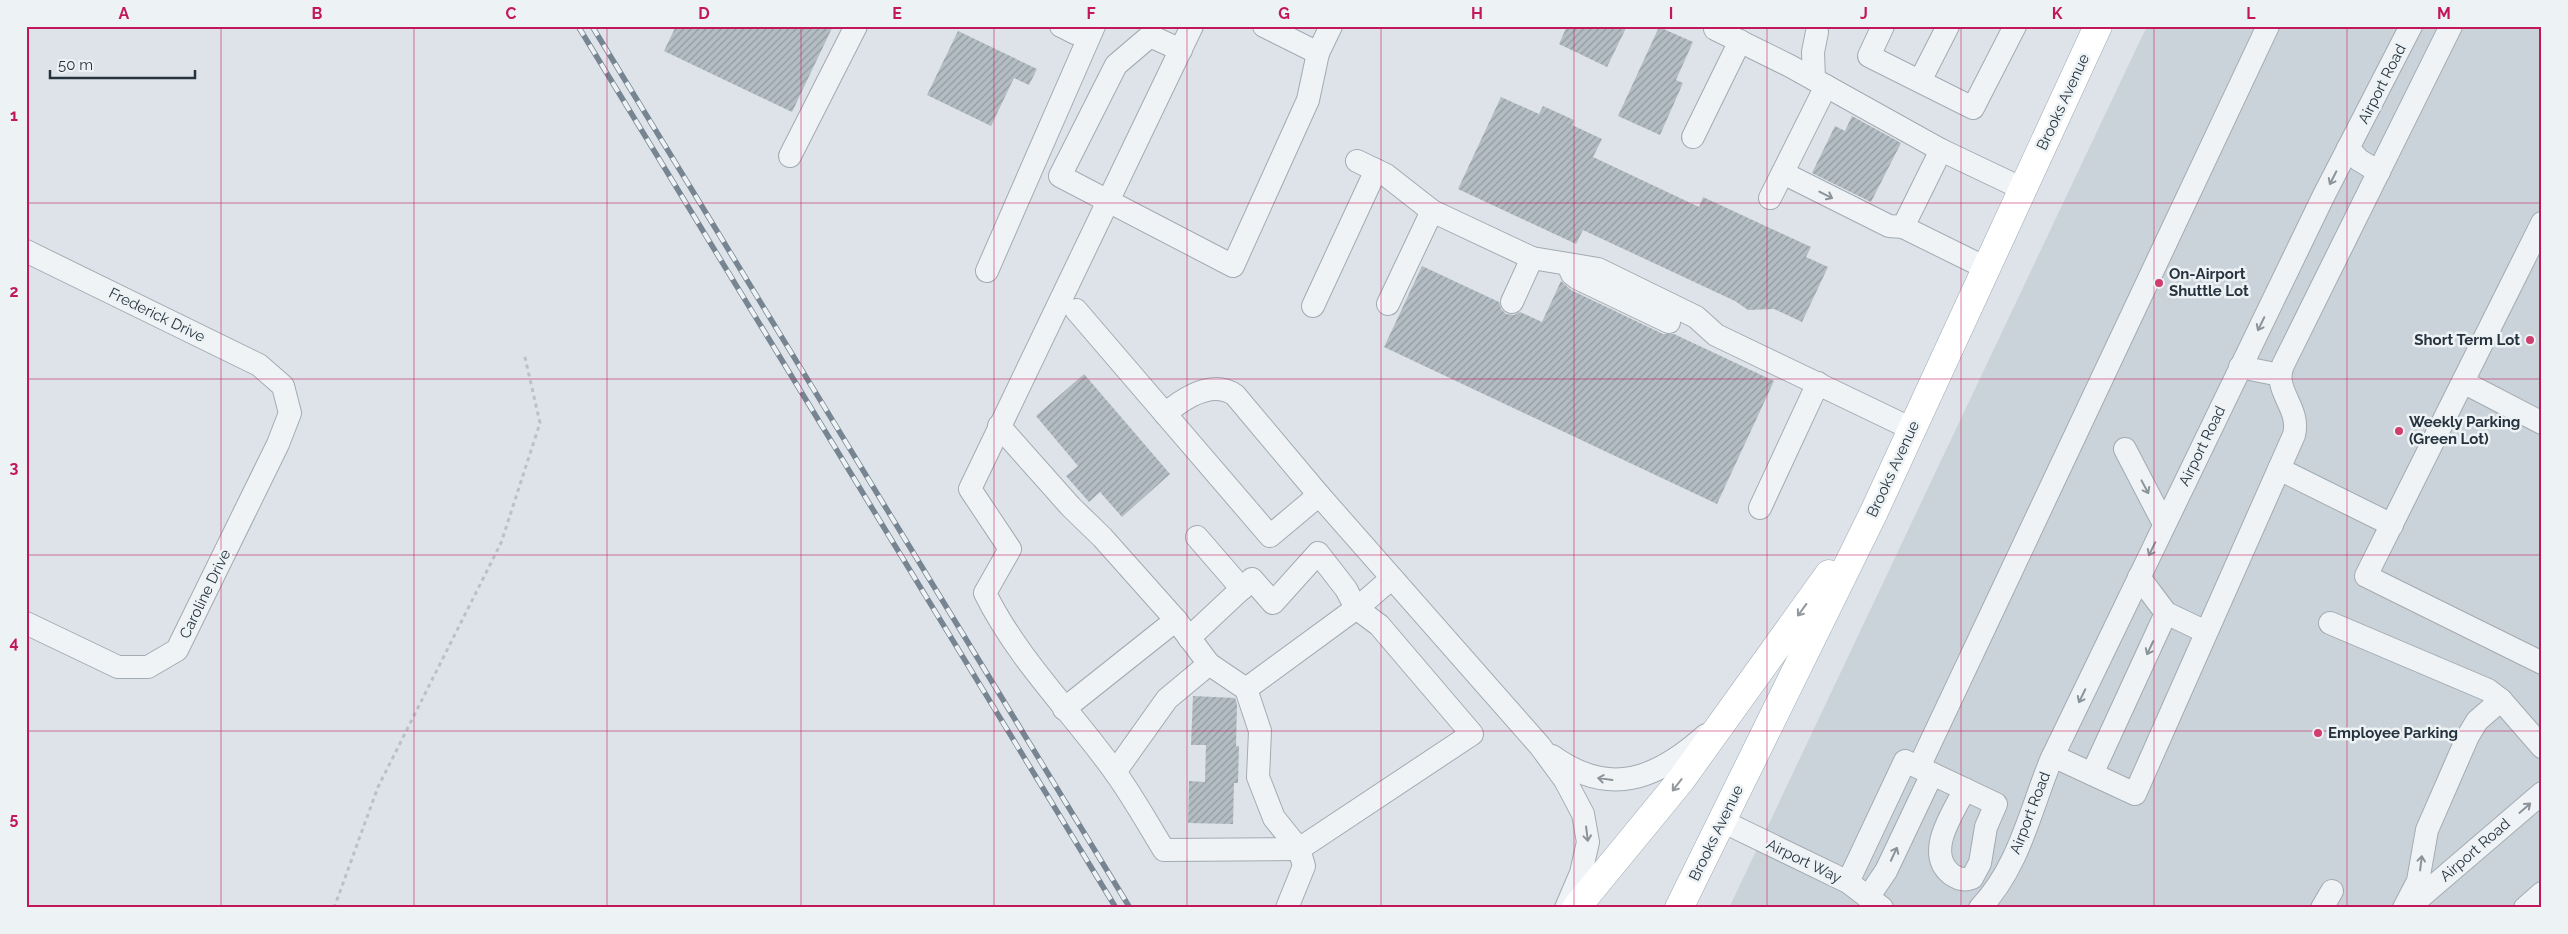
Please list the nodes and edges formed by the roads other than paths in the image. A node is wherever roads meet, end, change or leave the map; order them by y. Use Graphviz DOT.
graph roads {
  1 [pos="856,26"];
  2 [pos="1061,26"];
  3 [pos="1086,26"];
  4 [pos="1094,26"];
  5 [pos="1192,26"];
  6 [pos="1264,26"];
  7 [pos="1331,26"];
  8 [pos="1716,26"];
  9 [pos="1884,26"];
  10 [pos="1948,26"];
  11 [pos="2015,26"];
  12 [pos="2098,26"];
  13 [pos="2268,26"];
  14 [pos="2411,26"];
  15 [pos="2451,26"];
  16 [pos="1817,32"];
  17 [pos="1740,41"];
  18 [pos="1181,50"];
  19 [pos="1318,52"];
  20 [pos="1920,82"];
  21 [pos="1820,83"];
  22 [pos="1693,137"];
  23 [pos="2348,148"];
  24 [pos="1941,150"];
  25 [pos="790,156"];
  26 [pos="2379,172"];
  27 [pos="1783,173"];
  28 [pos="2023,189"];
  29 [pos="1770,198"];
  30 [pos="1108,201"];
  31 [pos="1432,211"];
  32 [pos="2542,223"];
  33 [pos="1903,226"];
  34 [pos="26,251"];
  35 [pos="1532,258"];
  36 [pos="1568,265"];
  37 [pos="1986,268"];
  38 [pos="987,271"];
  39 [pos="1512,302"];
  40 [pos="1388,304"];
  41 [pos="1313,306"];
  42 [pos="1076,310"];
  43 [pos="1669,322"];
  44 [pos="2240,367"];
  45 [pos="2280,375"];
  46 [pos="2463,382"];
  47 [pos="1818,383"];
  48 [pos="283,386"];
  49 [pos="1165,414"];
  50 [pos="2542,422"];
  51 [pos="999,426"];
  52 [pos="1912,429"];
  53 [pos="2125,449"];
  54 [pos="2279,469"];
  55 [pos="1319,495"];
  56 [pos="1760,508"];
  57 [pos="1872,514"];
  58 [pos="2164,524"];
  59 [pos="2392,525"];
  60 [pos="1197,537"];
  61 [pos="2139,577"];
  62 [pos="1392,578"];
  63 [pos="1242,589"];
  64 [pos="1356,608"];
  65 [pos="2166,613"];
  66 [pos="1176,620"];
  67 [pos="26,623"];
  68 [pos="2330,623"];
  69 [pos="2206,632"];
  70 [pos="1189,638"];
  71 [pos="2542,663"];
  72 [pos="1209,664"];
  73 [pos="1246,689"];
  74 [pos="2501,700"];
  75 [pos="1734,706"];
  76 [pos="1064,709"];
  77 [pos="1540,746"];
  78 [pos="2542,747"];
  79 [pos="2053,756"];
  80 [pos="1919,767"];
  81 [pos="1115,772"];
  82 [pos="2092,774"];
  83 [pos="1965,789"];
  84 [pos="2542,793"];
  85 [pos="1722,822"];
  86 [pos="1299,849"];
  87 [pos="1848,882"];
  88 [pos="2542,894"];
  89 [pos="1875,902"];
  90 [pos="1287,908"];
  91 [pos="1566,908"];
  92 [pos="1576,908"];
  93 [pos="1679,908"];
  94 [pos="1980,908"];
  95 [pos="2404,908"];
  96 [pos="2408,908"];
  97 [pos="2525,908"];
  1 -- 25 [label="street"];
  2 -- 3 [label="street"];
  4 -- 38 [label="street"];
  5 -- 18 [label="street"];
  6 -- 19 [label="street"];
  7 -- 19 [label="street"];
  8 -- 17 [label="street"];
  9 -- 20 [label="street"];
  10 -- 20 [label="street"];
  11 -- 20 [label="street"];
  12 -- 28 [label="main road, Brooks Avenue"];
  13 -- 80 [label="street"];
  14 -- 23 [label="street, Airport Road"];
  15 -- 26 [label="street"];
  16 -- 21 [label="street"];
  17 -- 21 [label="street"];
  17 -- 22 [label="street"];
  18 -- 30 [label="street"];
  18 -- 30 [label="street"];
  19 -- 30 [label="street"];
  21 -- 24 [label="street"];
  21 -- 27 [label="street"];
  23 -- 26 [label="street"];
  23 -- 44 [label="street, Airport Road, one-way"];
  24 -- 28 [label="street"];
  24 -- 33 [label="street"];
  26 -- 45 [label="street"];
  27 -- 29 [label="street"];
  27 -- 33 [label="street, one-way"];
  28 -- 37 [label="main road, Brooks Avenue"];
  30 -- 51 [label="street"];
  31 -- 35 [label="street"];
  31 -- 40 [label="street"];
  31 -- 41 [label="street"];
  32 -- 46 [label="street"];
  33 -- 37 [label="street"];
  34 -- 48 [label="street, Frederick Drive"];
  35 -- 36 [label="street"];
  35 -- 39 [label="street"];
  36 -- 43 [label="street"];
  36 -- 47 [label="street"];
  37 -- 52 [label="main road, Brooks Avenue"];
  42 -- 49 [label="street"];
  44 -- 45 [label="street"];
  44 -- 58 [label="street, Airport Road"];
  45 -- 54 [label="street"];
  46 -- 50 [label="street"];
  46 -- 59 [label="street"];
  47 -- 52 [label="street"];
  47 -- 56 [label="street"];
  48 -- 67 [label="street, Caroline Drive"];
  49 -- 55 [label="street"];
  49 -- 55 [label="street"];
  51 -- 66 [label="street"];
  51 -- 76 [label="street"];
  52 -- 57 [label="main road, Brooks Avenue"];
  53 -- 58 [label="street, one-way"];
  54 -- 59 [label="street"];
  54 -- 69 [label="street"];
  55 -- 62 [label="street"];
  57 -- 75 [label="main road, one-way"];
  57 -- 85 [label="main road, Brooks Avenue"];
  58 -- 61 [label="street, Airport Road, one-way"];
  59 -- 71 [label="street"];
  60 -- 63 [label="street"];
  61 -- 65 [label="street"];
  61 -- 79 [label="street, Airport Road, one-way"];
  62 -- 64 [label="street"];
  62 -- 77 [label="street"];
  63 -- 64 [label="street"];
  63 -- 70 [label="street"];
  64 -- 73 [label="street"];
  64 -- 86 [label="street"];
  65 -- 69 [label="street"];
  65 -- 82 [label="street, one-way"];
  66 -- 70 [label="street"];
  66 -- 76 [label="street"];
  68 -- 74 [label="street"];
  69 -- 82 [label="street"];
  70 -- 72 [label="street"];
  72 -- 73 [label="street"];
  72 -- 81 [label="street"];
  73 -- 86 [label="street"];
  74 -- 78 [label="street"];
  95 -- 74 [label="street, one-way"];
  75 -- 77 [label="street, one-way"];
  75 -- 92 [label="main road, one-way"];
  76 -- 81 [label="street"];
  77 -- 91 [label="street, one-way"];
  79 -- 82 [label="street"];
  79 -- 94 [label="street, Airport Road"];
  80 -- 83 [label="street"];
  80 -- 87 [label="street"];
  89 -- 80 [label="street, one-way"];
  81 -- 86 [label="street"];
  96 -- 84 [label="street, Airport Road, one-way"];
  85 -- 87 [label="street, Airport Way"];
  85 -- 93 [label="main road, Brooks Avenue"];
  86 -- 90 [label="street"];
  87 -- 89 [label="street, Airport Way"];
  88 -- 97 [label="street"];
}
